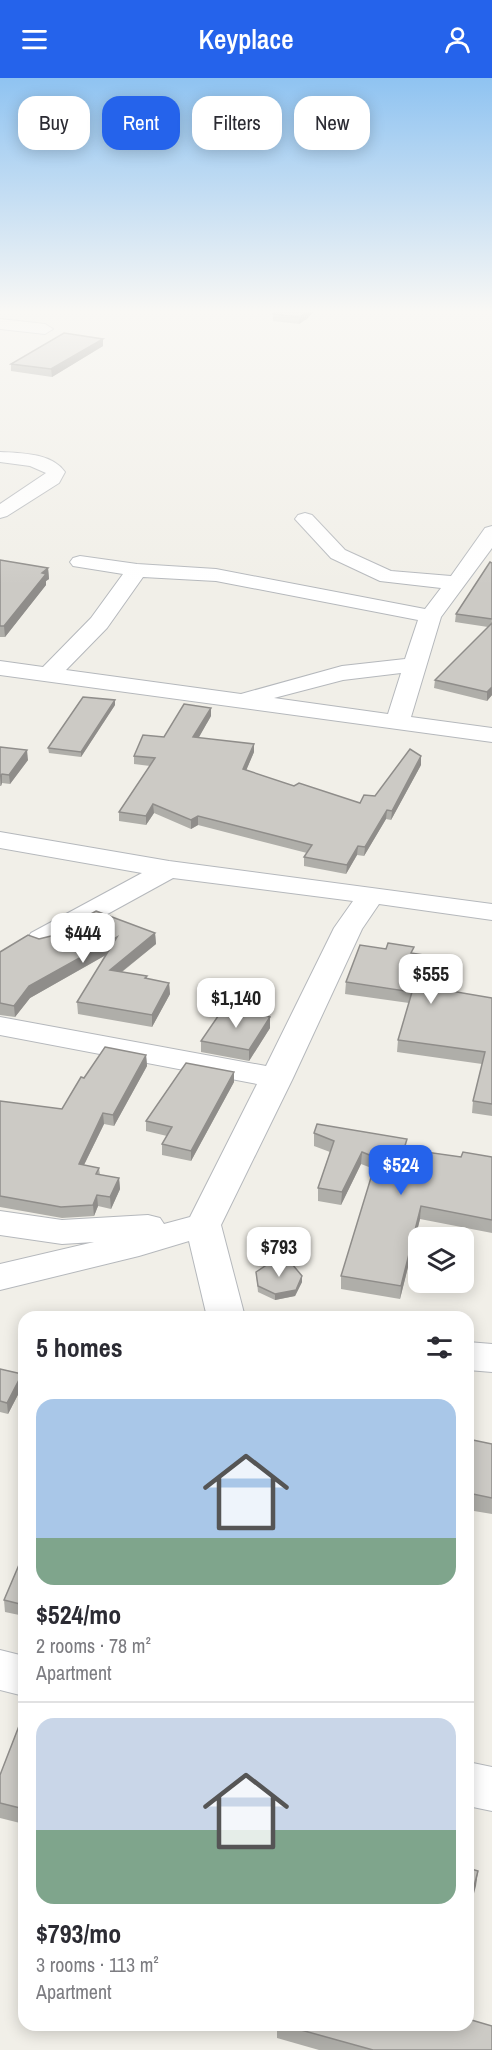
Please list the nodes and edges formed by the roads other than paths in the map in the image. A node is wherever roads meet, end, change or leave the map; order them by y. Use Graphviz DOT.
graph roads {
  1 [pos="0,457"];
  2 [pos="0,512"];
  3 [pos="305,519"];
  4 [pos="492,532"];
  5 [pos="80,562"];
  6 [pos="137,570"];
  7 [pos="456,583"];
  8 [pos="430,616"];
  9 [pos="414,665"];
  10 [pos="0,668"];
  11 [pos="48,675"];
  12 [pos="238,701"];
  13 [pos="397,723"];
  14 [pos="492,735"];
  15 [pos="12,842"];
  16 [pos="0,865"];
  17 [pos="169,869"];
  18 [pos="372,895"];
  19 [pos="492,912"];
  20 [pos="41,939"];
  21 [pos="0,1026"];
  22 [pos="277,1078"];
  23 [pos="0,1223"];
  24 [pos="203,1225"];
  25 [pos="0,1277"];
  26 [pos="224,1311"];
  27 [pos="474,1356"];
  28 [pos="492,1358"];
  29 [pos="0,1670"];
  30 [pos="18,1674"];
  31 [pos="474,1785"];
  32 [pos="492,1789"];
  1 -- 2 [label="street"];
  3 -- 7 [label="street"];
  4 -- 7 [label="street"];
  5 -- 6 [label="street"];
  6 -- 8 [label="street"];
  6 -- 11 [label="street"];
  7 -- 8 [label="street"];
  8 -- 9 [label="street"];
  9 -- 12 [label="street"];
  9 -- 13 [label="street"];
  10 -- 11 [label="street"];
  11 -- 12 [label="street"];
  12 -- 13 [label="street"];
  13 -- 14 [label="street"];
  15 -- 16 [label="street"];
  15 -- 17 [label="street"];
  17 -- 18 [label="street"];
  17 -- 20 [label="street"];
  18 -- 19 [label="street"];
  18 -- 22 [label="street"];
  21 -- 22 [label="street"];
  22 -- 24 [label="street"];
  23 -- 24 [label="street"];
  24 -- 25 [label="street"];
  24 -- 26 [label="street"];
  27 -- 28 [label="street"];
  29 -- 30 [label="street"];
  31 -- 32 [label="street"];
}
